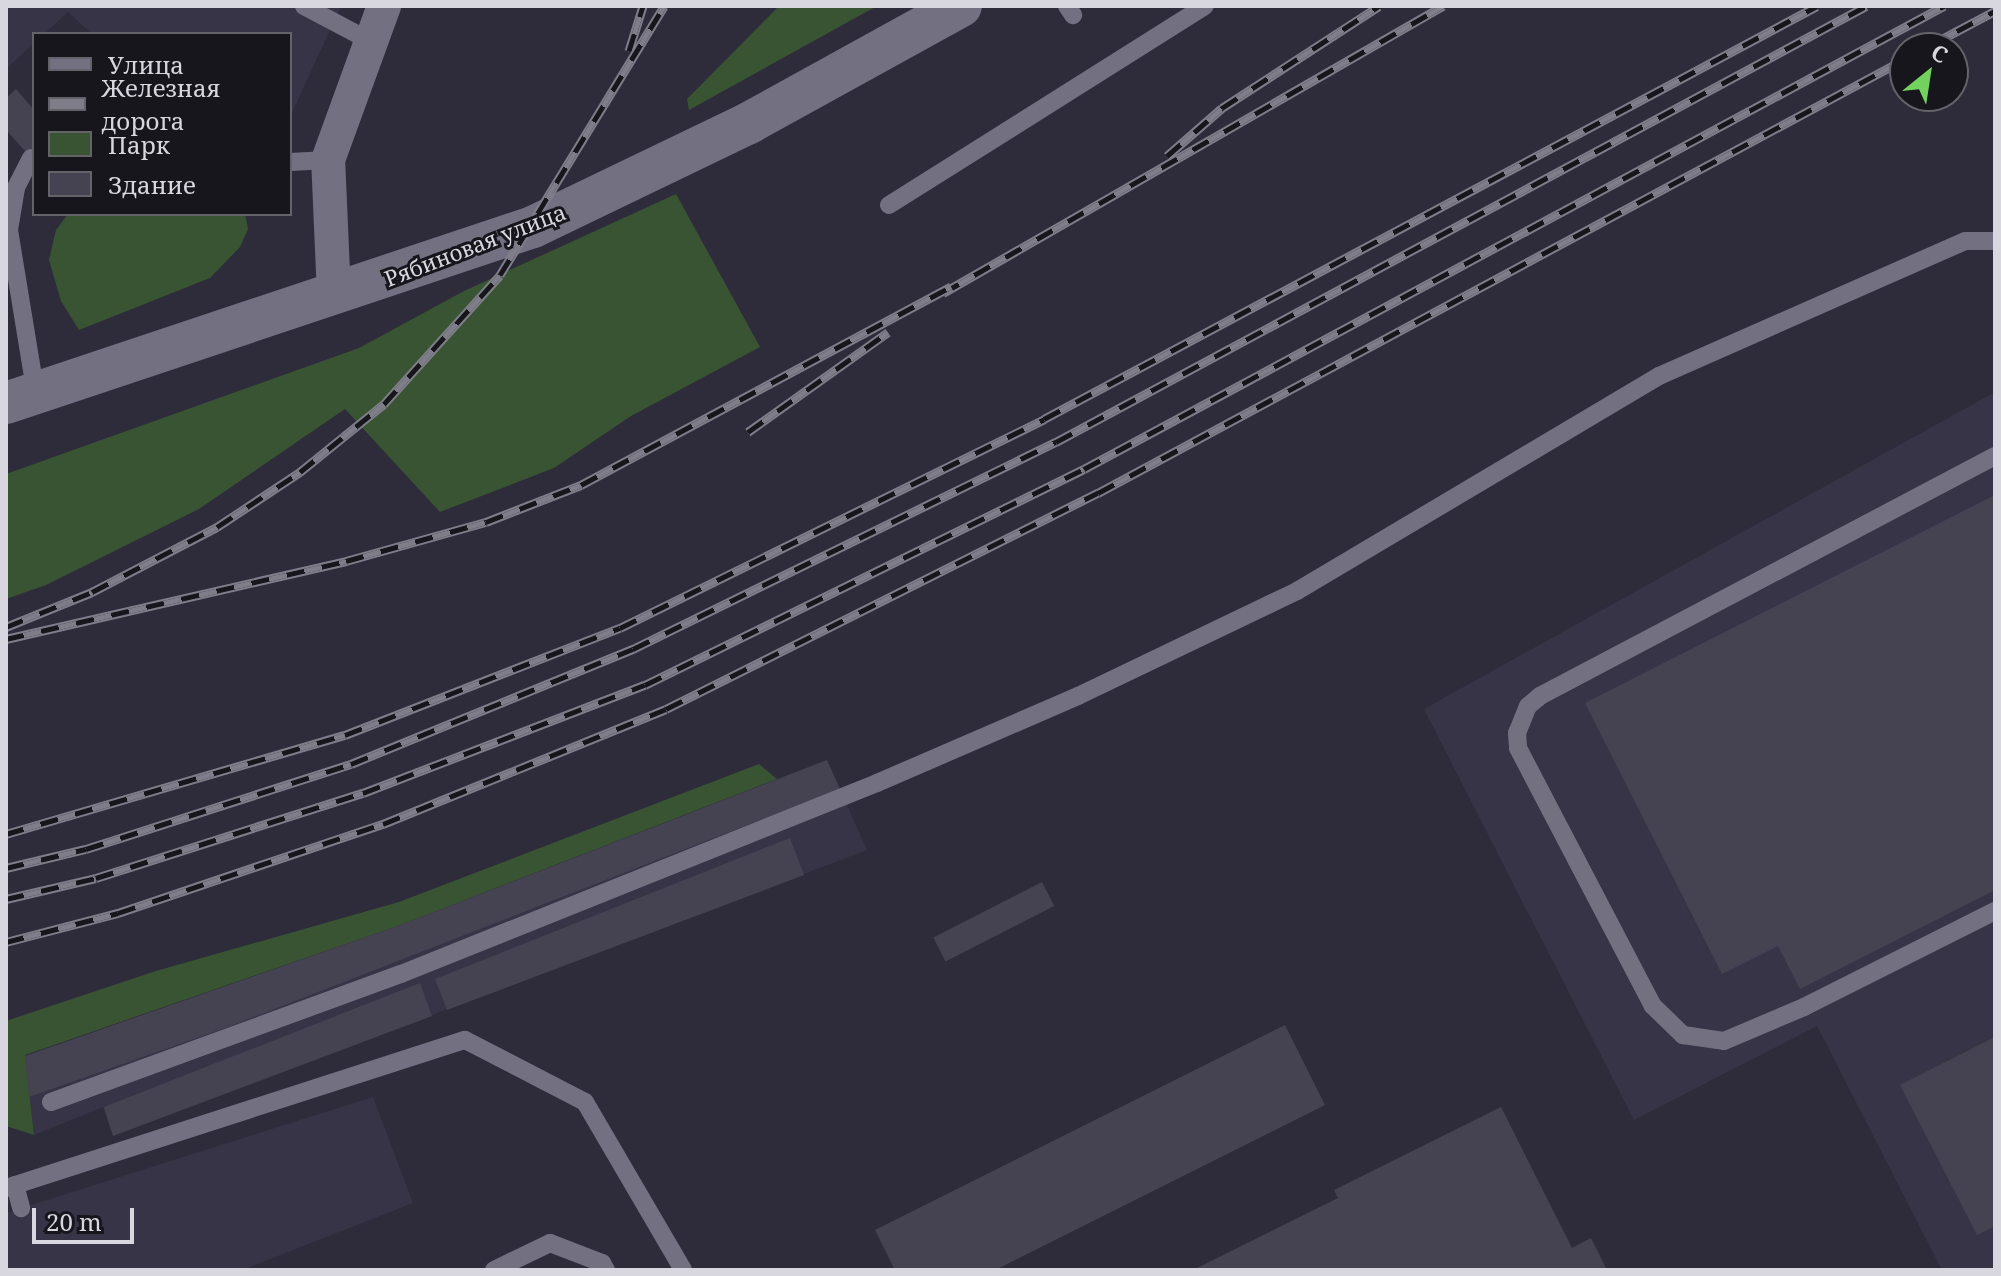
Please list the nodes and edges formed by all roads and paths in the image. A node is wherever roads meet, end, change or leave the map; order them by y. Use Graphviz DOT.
graph roads {
  1 [pos="304,6"];
  2 [pos="384,6"];
  3 [pos="961,6"];
  4 [pos="1205,6"];
  5 [pos="370,41"];
  6 [pos="31,158"];
  7 [pos="328,160"];
  8 [pos="292,162"];
  9 [pos="889,205"];
  10 [pos="1995,241"];
  11 [pos="334,295"];
  12 [pos="21,398"];
  13 [pos="1995,456"];
  14 [pos="1995,911"];
  15 [pos="51,1102"];
  16 [pos="11,1186"];
  17 [pos="21,1208"];
  18 [pos="494,1270"];
  19 [pos="606,1270"];
  20 [pos="683,1270"];
  1 -- 5 [label="lane"];
  2 -- 5 [label="street"];
  3 -- 11 [label="street, Рябиновая улица"];
  4 -- 9 [label="lane"];
  5 -- 7 [label="street"];
  6 -- 12 [label="lane"];
  7 -- 8 [label="lane"];
  7 -- 11 [label="street"];
  10 -- 15 [label="lane"];
  11 -- 12 [label="street, Рябиновая улица"];
  13 -- 14 [label="lane"];
  16 -- 17 [label="lane"];
  16 -- 20 [label="lane"];
  18 -- 19 [label="lane"];
}
